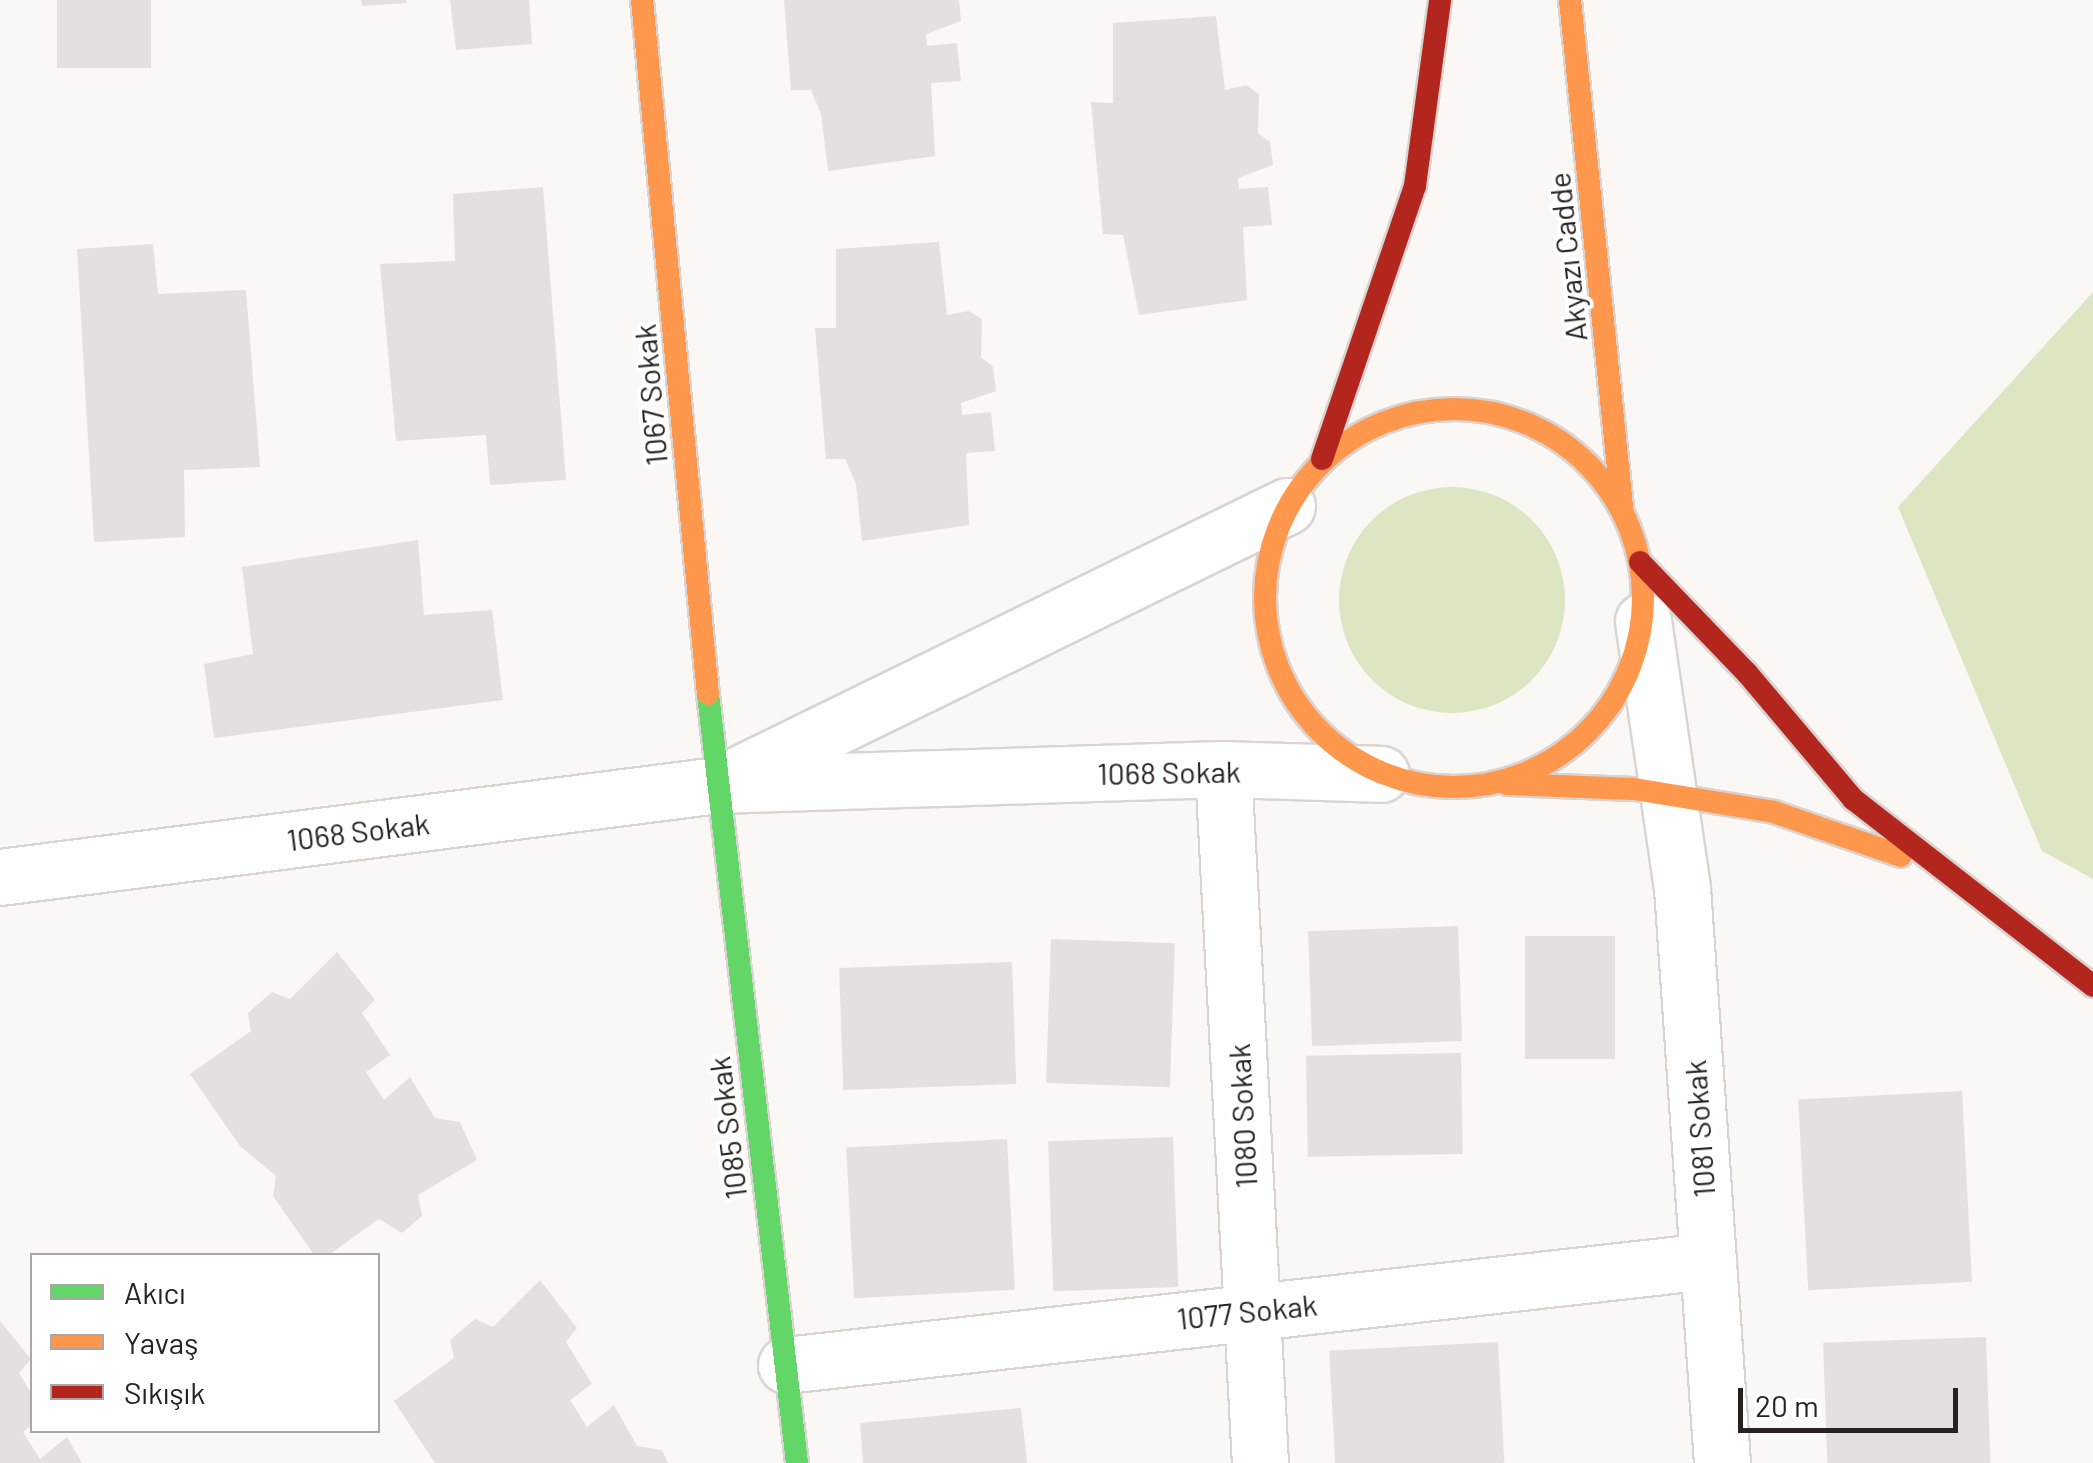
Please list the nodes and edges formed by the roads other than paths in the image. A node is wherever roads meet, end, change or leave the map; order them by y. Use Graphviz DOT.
graph roads {
  1 [pos="642,0"];
  2 [pos="1440,0"];
  3 [pos="1570,0"];
  4 [pos="1322,460"];
  5 [pos="1287,506"];
  6 [pos="1622,508"];
  7 [pos="1640,562"];
  8 [pos="1643,621"];
  9 [pos="1223,768"];
  10 [pos="1381,774"];
  11 [pos="1496,784"];
  12 [pos="717,785"];
  13 [pos="1668,795"];
  14 [pos="1933,867"];
  15 [pos="0,877"];
  16 [pos="2093,986"];
  17 [pos="1708,1261"];
  18 [pos="1252,1310"];
  19 [pos="786,1364"];
  20 [pos="797,1463"];
  21 [pos="1260,1463"];
  22 [pos="1722,1463"];
  1 -- 12 [label="main road, 1067 Sokak"];
  2 -- 4 [label="main road"];
  3 -- 6 [label="main road, Akyazı Cadde"];
  4 -- 5 [label="main road"];
  4 -- 6 [label="main road"];
  5 -- 10 [label="main road"];
  5 -- 12 [label="street, 1068 Sokak"];
  6 -- 7 [label="main road"];
  7 -- 8 [label="main road"];
  7 -- 14 [label="main road"];
  8 -- 11 [label="main road"];
  8 -- 13 [label="street, 1081 Sokak"];
  9 -- 10 [label="street, 1068 Sokak"];
  9 -- 12 [label="street, 1068 Sokak"];
  9 -- 18 [label="street, 1080 Sokak"];
  10 -- 11 [label="main road"];
  11 -- 13 [label="main road"];
  12 -- 15 [label="street, 1068 Sokak"];
  12 -- 19 [label="main road, 1085 Sokak"];
  13 -- 14 [label="main road"];
  13 -- 17 [label="street, 1081 Sokak"];
  14 -- 16 [label="main road"];
  17 -- 18 [label="street, 1077 Sokak"];
  17 -- 22 [label="street, 1081 Sokak"];
  18 -- 19 [label="street, 1077 Sokak"];
  18 -- 21 [label="street, 1080 Sokak"];
  19 -- 20 [label="main road, 1085 Sokak"];
}
